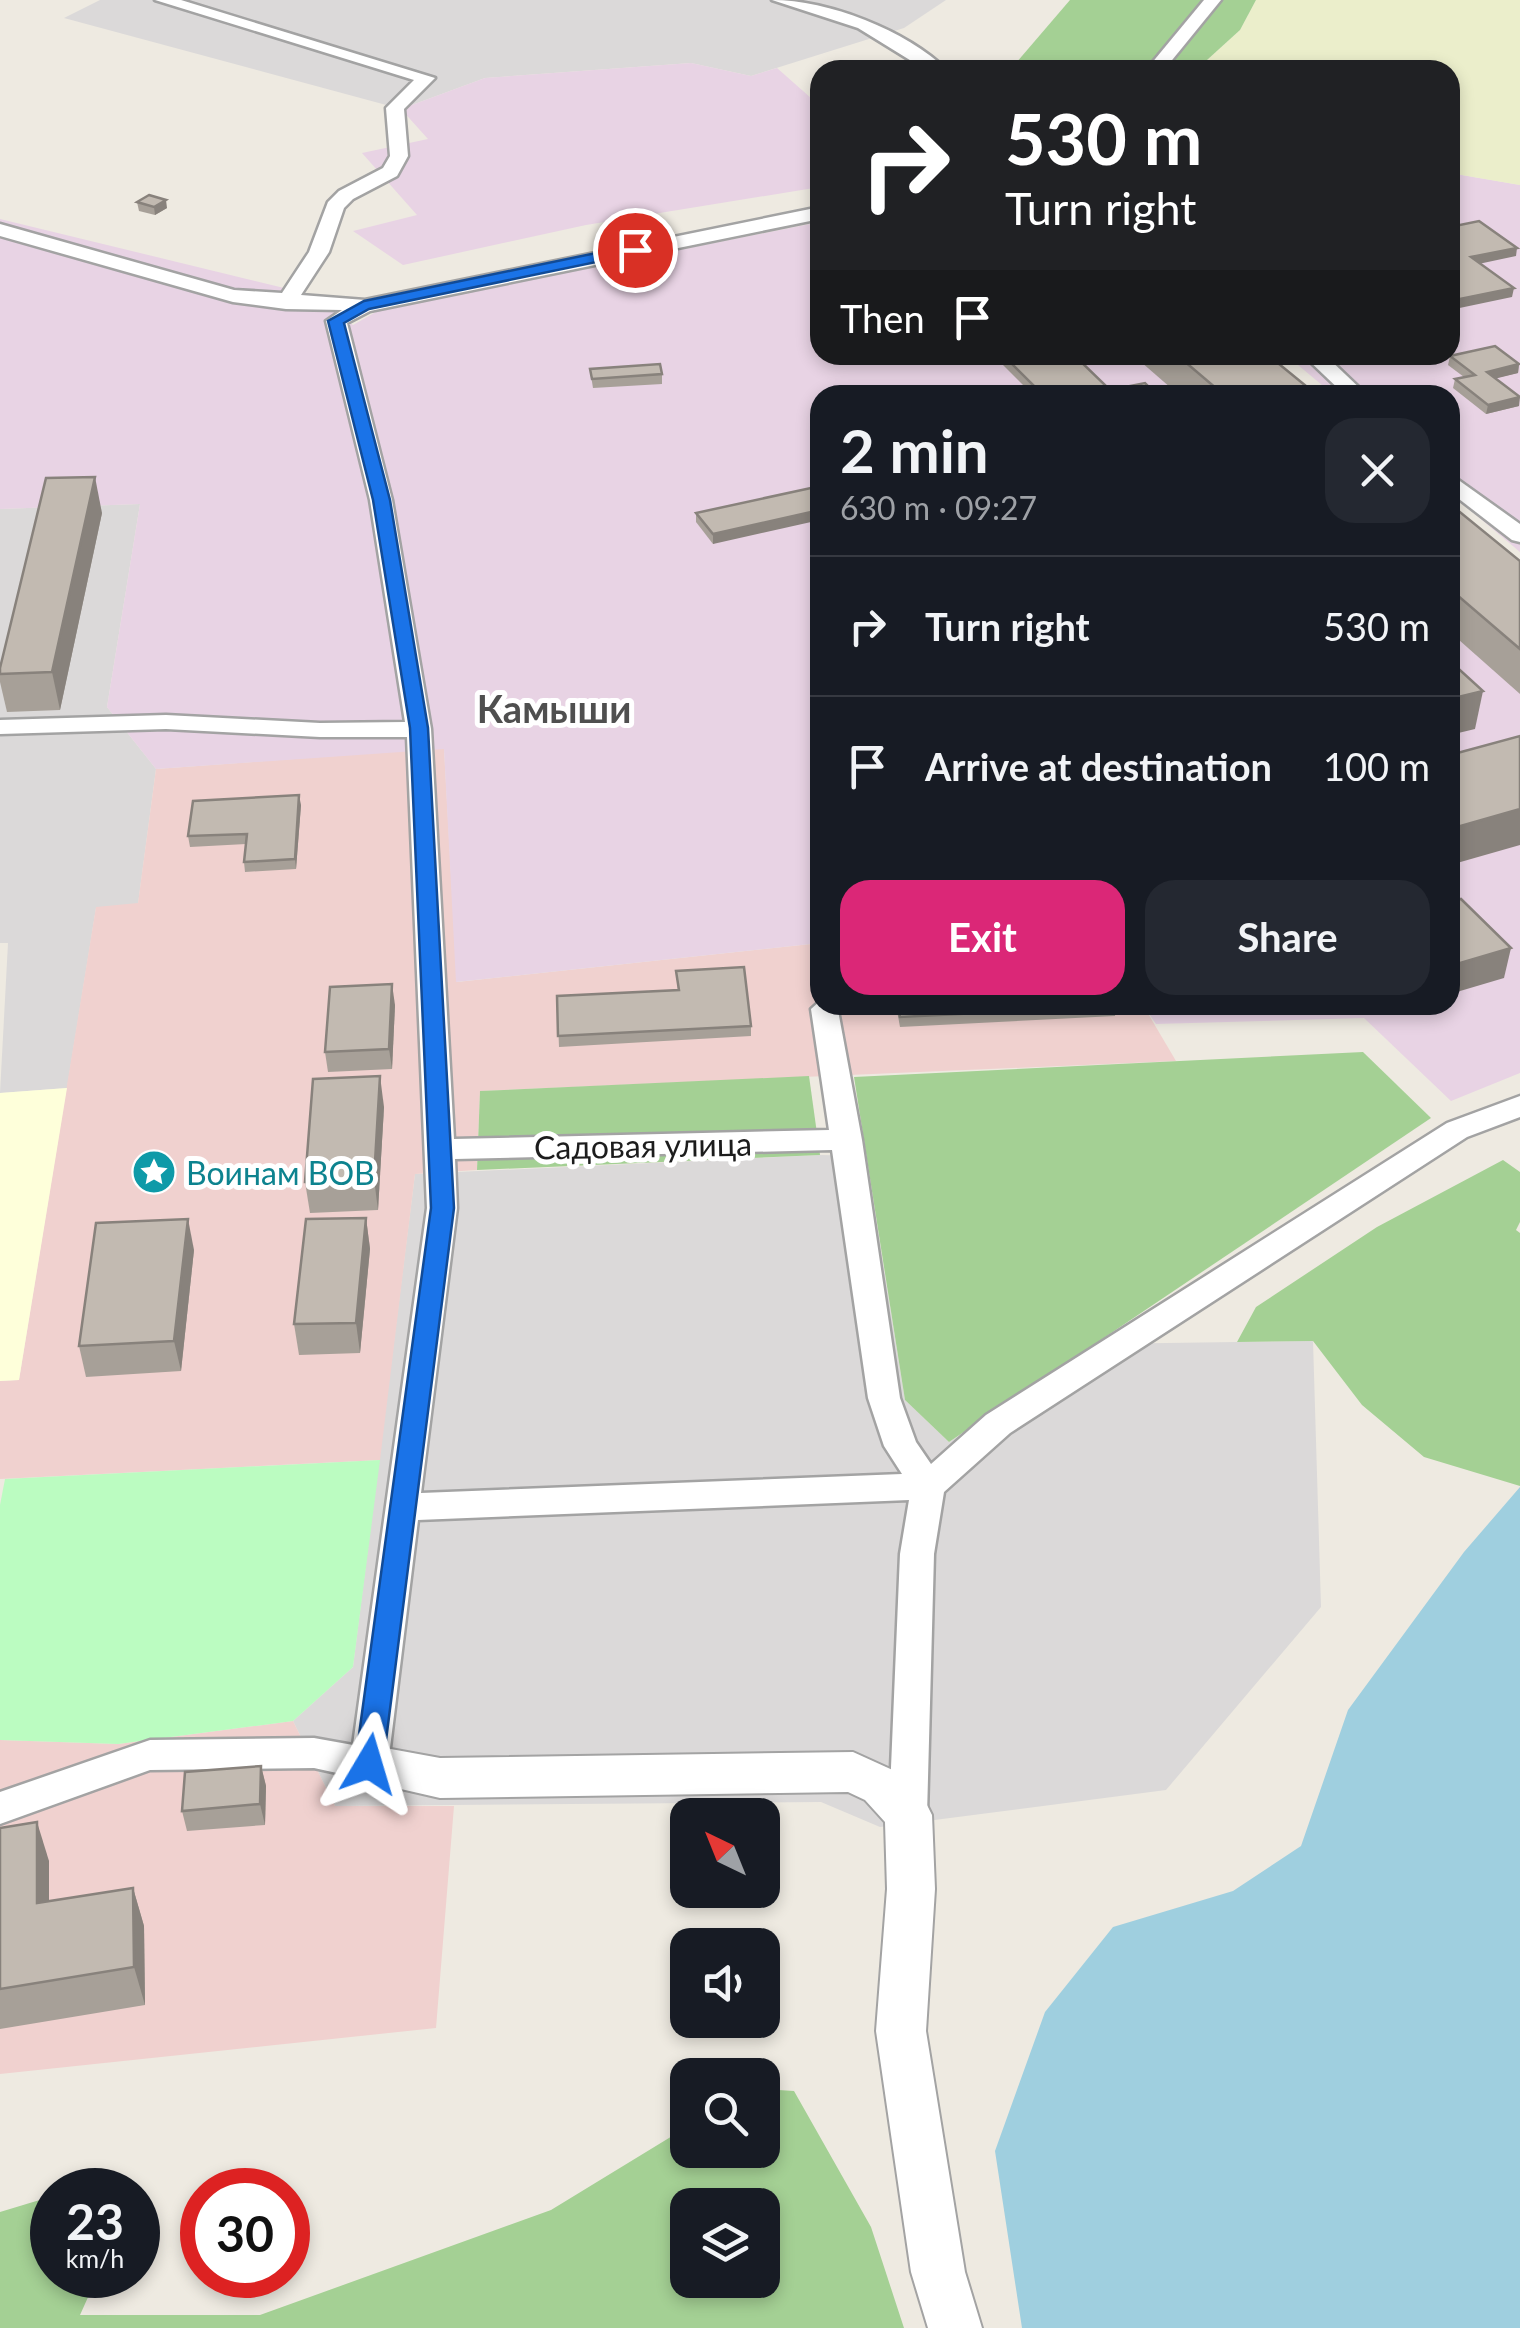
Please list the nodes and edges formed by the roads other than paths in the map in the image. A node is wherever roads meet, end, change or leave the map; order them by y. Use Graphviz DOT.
graph roads {
  1 [pos="163,0"];
  2 [pos="780,0"];
  3 [pos="1212,0"];
  4 [pos="922,60"];
  5 [pos="1162,60"];
  6 [pos="810,215"];
  7 [pos="0,230"];
  8 [pos="286,303"];
  9 [pos="364,306"];
  10 [pos="1324,365"];
  11 [pos="1346,385"];
  12 [pos="1460,489"];
  13 [pos="1520,535"];
  14 [pos="0,726"];
  15 [pos="419,728"];
  16 [pos="825,1015"];
  17 [pos="1520,1106"];
  18 [pos="847,1140"];
  19 [pos="440,1149"];
  20 [pos="928,1486"];
  21 [pos="403,1506"];
  22 [pos="369,1764"];
  23 [pos="0,1808"];
  24 [pos="908,1816"];
  25 [pos="956,2328"];
  1 -- 8 [label="street"];
  2 -- 4 [label="street"];
  3 -- 5 [label="street"];
  6 -- 9 [label="street"];
  7 -- 8 [label="street"];
  8 -- 9 [label="street"];
  9 -- 15 [label="street"];
  10 -- 11 [label="street"];
  12 -- 13 [label="street"];
  14 -- 15 [label="street"];
  15 -- 19 [label="street"];
  16 -- 18 [label="street"];
  17 -- 20 [label="street"];
  18 -- 19 [label="street, Садовая улица"];
  18 -- 20 [label="street"];
  19 -- 21 [label="street"];
  20 -- 21 [label="street"];
  20 -- 24 [label="street"];
  21 -- 22 [label="street"];
  22 -- 23 [label="street"];
  22 -- 24 [label="street"];
  24 -- 25 [label="street"];
}
